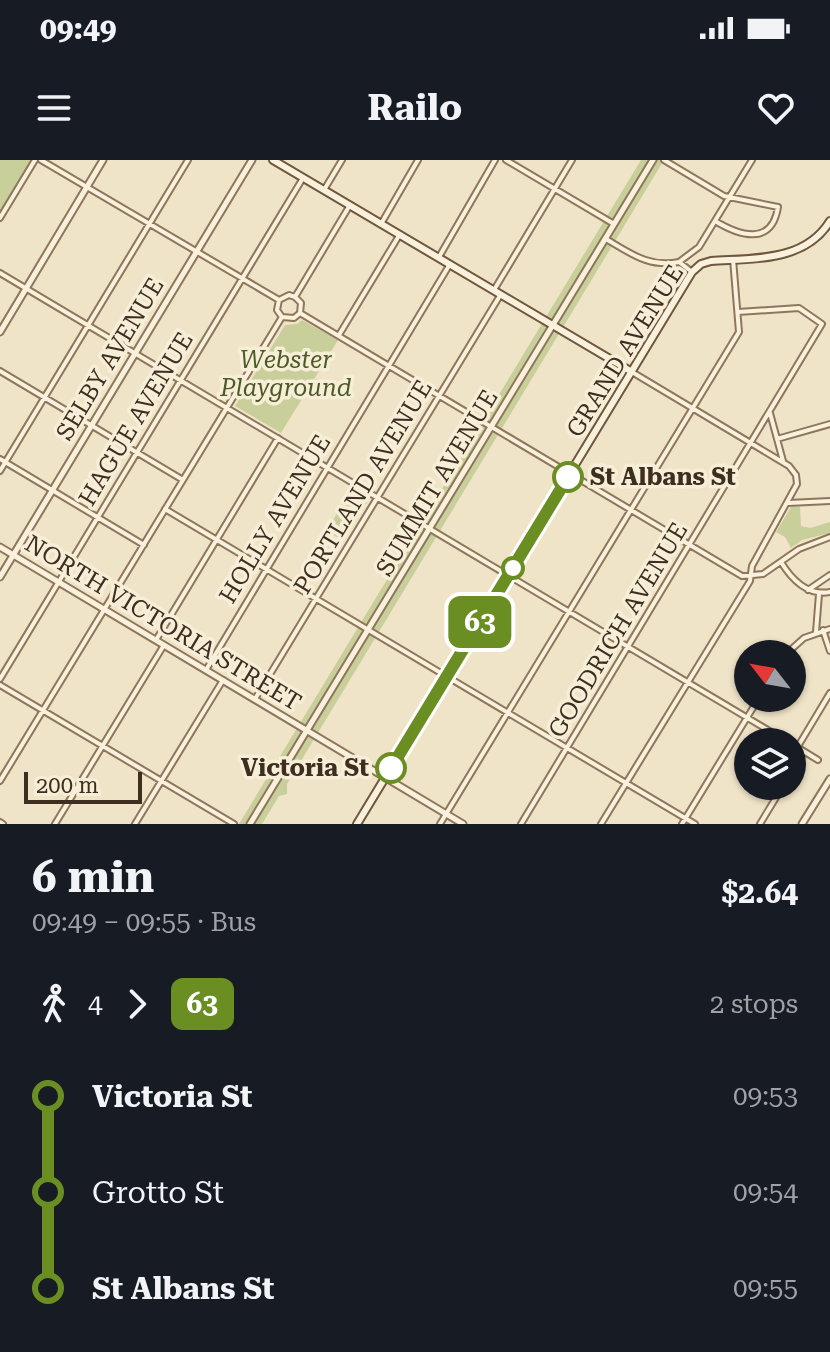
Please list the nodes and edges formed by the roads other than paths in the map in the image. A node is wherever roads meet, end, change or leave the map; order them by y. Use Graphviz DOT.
graph roads {
  1 [pos="35,160"];
  2 [pos="41,160"];
  3 [pos="103,160"];
  4 [pos="188,160"];
  5 [pos="252,160"];
  6 [pos="273,160"];
  7 [pos="342,160"];
  8 [pos="418,160"];
  9 [pos="495,160"];
  10 [pos="506,160"];
  11 [pos="572,160"];
  12 [pos="653,160"];
  13 [pos="664,160"];
  14 [pos="752,160"];
  15 [pos="303,178"];
  16 [pos="87,188"];
  17 [pos="555,188"];
  18 [pos="324,190"];
  19 [pos="729,197"];
  20 [pos="350,205"];
  21 [pos="0,218"];
  22 [pos="715,221"];
  23 [pos="830,221"];
  24 [pos="381,224"];
  25 [pos="614,224"];
  26 [pos="150,225"];
  27 [pos="400,234"];
  28 [pos="606,239"];
  29 [pos="196,252"];
  30 [pos="439,257"];
  31 [pos="733,259"];
  32 [pos="679,262"];
  33 [pos="450,264"];
  34 [pos="692,272"];
  35 [pos="0,273"];
  36 [pos="242,279"];
  37 [pos="26,288"];
  38 [pos="498,292"];
  39 [pos="295,297"];
  40 [pos="279,300"];
  41 [pos="738,312"];
  42 [pos="300,313"];
  43 [pos="282,317"];
  44 [pos="554,325"];
  45 [pos="89,326"];
  46 [pos="0,332"];
  47 [pos="339,336"];
  48 [pos="135,353"];
  49 [pos="389,365"];
  50 [pos="0,371"];
  51 [pos="632,372"];
  52 [pos="181,380"];
  53 [pos="439,395"];
  54 [pos="45,398"];
  55 [pos="227,407"];
  56 [pos="692,408"];
  57 [pos="770,413"];
  58 [pos="830,424"];
  59 [pos="91,425"];
  60 [pos="492,426"];
  61 [pos="278,438"];
  62 [pos="777,439"];
  63 [pos="752,444"];
  64 [pos="137,452"];
  65 [pos="3,460"];
  66 [pos="783,463"];
  67 [pos="328,467"];
  68 [pos="0,471"];
  69 [pos="570,473"];
  70 [pos="183,480"];
  71 [pos="53,490"];
  72 [pos="378,496"];
  73 [pos="830,501"];
  74 [pos="788,503"];
  75 [pos="165,509"];
  76 [pos="630,510"];
  77 [pos="98,517"];
  78 [pos="430,528"];
  79 [pos="830,537"];
  80 [pos="217,539"];
  81 [pos="144,545"];
  82 [pos="690,545"];
  83 [pos="0,547"];
  84 [pos="13,554"];
  85 [pos="781,562"];
  86 [pos="267,569"];
  87 [pos="509,575"];
  88 [pos="830,575"];
  89 [pos="0,577"];
  90 [pos="751,577"];
  91 [pos="59,582"];
  92 [pos="808,590"];
  93 [pos="830,592"];
  94 [pos="819,594"];
  95 [pos="317,598"];
  96 [pos="104,609"];
  97 [pos="569,611"];
  98 [pos="369,629"];
  99 [pos="830,629"];
  100 [pos="823,630"];
  101 [pos="816,633"];
  102 [pos="156,640"];
  103 [pos="803,640"];
  104 [pos="164,645"];
  105 [pos="629,647"];
  106 [pos="830,651"];
  107 [pos="205,670"];
  108 [pos="447,676"];
  109 [pos="223,680"];
  110 [pos="0,682"];
  111 [pos="688,682"];
  112 [pos="830,693"];
  113 [pos="255,699"];
  114 [pos="43,710"];
  115 [pos="508,712"];
  116 [pos="750,712"];
  117 [pos="747,717"];
  118 [pos="765,728"];
  119 [pos="804,728"];
  120 [pos="307,730"];
  121 [pos="102,746"];
  122 [pos="567,747"];
  123 [pos="806,753"];
  124 [pos="818,760"];
  125 [pos="386,777"];
  126 [pos="830,779"];
  127 [pos="0,781"];
  128 [pos="161,781"];
  129 [pos="626,783"];
  130 [pos="775,800"];
  131 [pos="446,813"];
  132 [pos="684,821"];
  133 [pos="55,824"];
  134 [pos="135,824"];
  135 [pos="234,824"];
  136 [pos="250,824"];
  137 [pos="357,824"];
  138 [pos="440,824"];
  139 [pos="463,824"];
  140 [pos="521,824"];
  141 [pos="601,824"];
  142 [pos="695,824"];
  143 [pos="760,824"];
  144 [pos="802,824"];
  1 -- 21 [label="street"];
  2 -- 16 [label="street"];
  3 -- 16 [label="street"];
  4 -- 26 [label="street"];
  5 -- 29 [label="street, SELBY AVENUE"];
  6 -- 15 [label="main road"];
  7 -- 18 [label="street"];
  8 -- 24 [label="street"];
  9 -- 30 [label="street"];
  10 -- 17 [label="street"];
  11 -- 17 [label="street, PORTLAND AVENUE"];
  12 -- 25 [label="street, SUMMIT AVENUE"];
  13 -- 19 [label="street"];
  14 -- 19 [label="street"];
  15 -- 18 [label="main road"];
  15 -- 36 [label="street, HAGUE AVENUE"];
  16 -- 26 [label="street"];
  16 -- 37 [label="street"];
  17 -- 25 [label="street"];
  17 -- 38 [label="street, PORTLAND AVENUE"];
  18 -- 20 [label="main road"];
  19 -- 22 [label="street"];
  19 -- 22 [label="street"];
  20 -- 24 [label="main road"];
  20 -- 39 [label="street"];
  22 -- 32 [label="street"];
  23 -- 31 [label="main road, GRAND AVENUE"];
  24 -- 27 [label="main road"];
  25 -- 28 [label="street, SUMMIT AVENUE"];
  26 -- 29 [label="street"];
  26 -- 45 [label="street"];
  27 -- 30 [label="main road"];
  27 -- 47 [label="street"];
  28 -- 32 [label="street"];
  28 -- 44 [label="street, SUMMIT AVENUE"];
  29 -- 36 [label="street"];
  29 -- 48 [label="street, SELBY AVENUE"];
  30 -- 33 [label="main road"];
  31 -- 34 [label="main road, GRAND AVENUE"];
  31 -- 41 [label="street"];
  32 -- 34 [label="street"];
  33 -- 38 [label="main road"];
  33 -- 49 [label="street, HOLLY AVENUE"];
  34 -- 51 [label="main road, GRAND AVENUE"];
  35 -- 37 [label="street"];
  36 -- 40 [label="street"];
  36 -- 52 [label="street, HAGUE AVENUE"];
  37 -- 45 [label="street"];
  37 -- 46 [label="street"];
  38 -- 44 [label="main road"];
  38 -- 53 [label="street, PORTLAND AVENUE"];
  39 -- 40 [label="street"];
  39 -- 42 [label="street"];
  40 -- 43 [label="street"];
  41 -- 56 [label="street"];
  41 -- 57 [label="street, GOODRICH AVENUE"];
  42 -- 43 [label="street"];
  42 -- 47 [label="street"];
  43 -- 55 [label="street"];
  44 -- 51 [label="main road"];
  44 -- 60 [label="street, SUMMIT AVENUE"];
  45 -- 48 [label="street"];
  45 -- 54 [label="street"];
  47 -- 49 [label="street"];
  48 -- 52 [label="street"];
  48 -- 59 [label="street, SELBY AVENUE"];
  49 -- 53 [label="street"];
  49 -- 67 [label="street, HOLLY AVENUE"];
  50 -- 54 [label="street"];
  51 -- 56 [label="street"];
  51 -- 69 [label="main road, GRAND AVENUE"];
  52 -- 55 [label="street"];
  52 -- 64 [label="street, HAGUE AVENUE"];
  53 -- 60 [label="street"];
  53 -- 72 [label="street, PORTLAND AVENUE"];
  54 -- 59 [label="street"];
  54 -- 65 [label="street"];
  55 -- 61 [label="street"];
  55 -- 70 [label="street"];
  56 -- 63 [label="street"];
  56 -- 76 [label="street"];
  57 -- 62 [label="street"];
  57 -- 63 [label="street, GOODRICH AVENUE"];
  58 -- 62 [label="street"];
  59 -- 64 [label="street"];
  59 -- 71 [label="street, SELBY AVENUE"];
  60 -- 69 [label="street"];
  60 -- 78 [label="street, SUMMIT AVENUE"];
  61 -- 67 [label="street"];
  61 -- 80 [label="street"];
  62 -- 66 [label="street"];
  63 -- 66 [label="street"];
  63 -- 82 [label="street, GOODRICH AVENUE"];
  64 -- 70 [label="street"];
  64 -- 77 [label="street, HAGUE AVENUE"];
  65 -- 68 [label="street"];
  65 -- 71 [label="street"];
  66 -- 74 [label="street"];
  67 -- 72 [label="street"];
  67 -- 86 [label="street, HOLLY AVENUE"];
  69 -- 76 [label="street"];
  69 -- 87 [label="main road, GRAND AVENUE"];
  70 -- 75 [label="street"];
  71 -- 77 [label="street"];
  71 -- 84 [label="street, SELBY AVENUE"];
  72 -- 78 [label="street"];
  72 -- 95 [label="street, PORTLAND AVENUE"];
  73 -- 74 [label="street"];
  74 -- 90 [label="street"];
  75 -- 80 [label="street"];
  75 -- 81 [label="street"];
  76 -- 82 [label="street"];
  76 -- 97 [label="street"];
  77 -- 81 [label="street"];
  77 -- 91 [label="street, HAGUE AVENUE"];
  78 -- 87 [label="street"];
  78 -- 98 [label="street, SUMMIT AVENUE"];
  79 -- 85 [label="street"];
  80 -- 86 [label="street"];
  80 -- 102 [label="street"];
  81 -- 96 [label="street"];
  82 -- 90 [label="street"];
  82 -- 105 [label="street, GOODRICH AVENUE"];
  83 -- 84 [label="street, NORTH VICTORIA STREET"];
  84 -- 89 [label="street, SELBY AVENUE"];
  84 -- 91 [label="street, NORTH VICTORIA STREET"];
  85 -- 90 [label="street"];
  85 -- 92 [label="street"];
  86 -- 95 [label="street"];
  86 -- 107 [label="street, HOLLY AVENUE"];
  87 -- 97 [label="street"];
  87 -- 108 [label="main road, GRAND AVENUE"];
  88 -- 92 [label="street"];
  90 -- 111 [label="street"];
  91 -- 96 [label="street, NORTH VICTORIA STREET"];
  91 -- 110 [label="street, HAGUE AVENUE"];
  92 -- 94 [label="street"];
  93 -- 94 [label="street"];
  94 -- 101 [label="street"];
  95 -- 98 [label="street"];
  95 -- 113 [label="street, PORTLAND AVENUE"];
  96 -- 102 [label="street, NORTH VICTORIA STREET"];
  96 -- 114 [label="street"];
  97 -- 105 [label="street"];
  97 -- 115 [label="street"];
  98 -- 108 [label="street"];
  98 -- 120 [label="street, SUMMIT AVENUE"];
  99 -- 100 [label="street"];
  100 -- 101 [label="street"];
  100 -- 106 [label="street"];
  101 -- 103 [label="street"];
  102 -- 104 [label="street, NORTH VICTORIA STREET"];
  104 -- 107 [label="street, NORTH VICTORIA STREET"];
  104 -- 121 [label="street"];
  105 -- 111 [label="street"];
  105 -- 122 [label="street, GOODRICH AVENUE"];
  107 -- 109 [label="street, NORTH VICTORIA STREET"];
  108 -- 115 [label="street"];
  108 -- 125 [label="main road, GRAND AVENUE"];
  109 -- 113 [label="street, NORTH VICTORIA STREET"];
  109 -- 128 [label="street"];
  110 -- 114 [label="street"];
  111 -- 117 [label="street"];
  111 -- 129 [label="street"];
  112 -- 119 [label="street"];
  113 -- 120 [label="street, NORTH VICTORIA STREET"];
  114 -- 121 [label="street"];
  114 -- 127 [label="street"];
  115 -- 122 [label="street"];
  115 -- 131 [label="street"];
  116 -- 117 [label="street"];
  117 -- 118 [label="street"];
  117 -- 132 [label="street"];
  120 -- 125 [label="street, NORTH VICTORIA STREET"];
  120 -- 136 [label="street, SUMMIT AVENUE"];
  121 -- 128 [label="street"];
  121 -- 133 [label="street"];
  122 -- 129 [label="street"];
  122 -- 140 [label="street, GOODRICH AVENUE"];
  123 -- 124 [label="street"];
  125 -- 131 [label="street, NORTH VICTORIA STREET"];
  125 -- 137 [label="main road, GRAND AVENUE"];
  126 -- 144 [label="street"];
  128 -- 134 [label="street"];
  128 -- 135 [label="street"];
  129 -- 132 [label="street"];
  129 -- 141 [label="street"];
  130 -- 143 [label="street"];
  131 -- 138 [label="street"];
  131 -- 139 [label="street, NORTH VICTORIA STREET"];
  132 -- 142 [label="street"];
}
